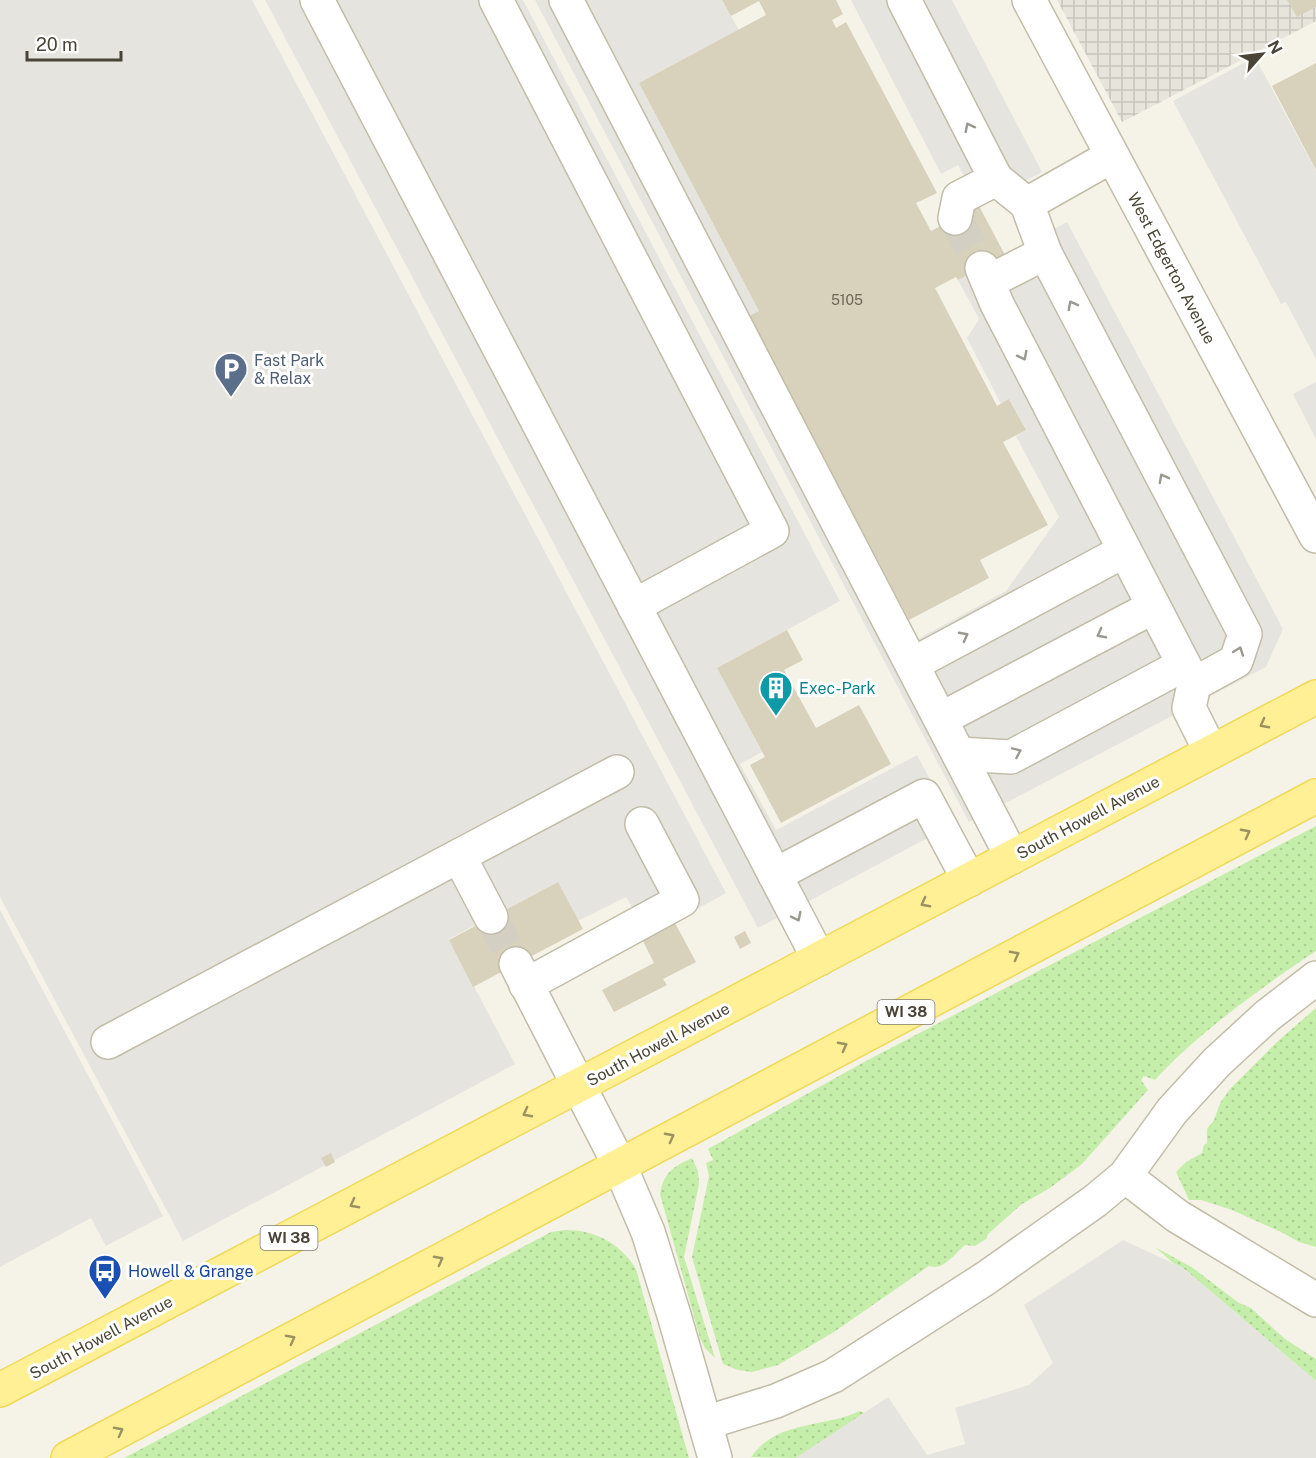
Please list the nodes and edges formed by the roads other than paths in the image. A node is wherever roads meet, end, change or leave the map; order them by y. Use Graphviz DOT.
graph roads {
  1 [pos="317,0"];
  2 [pos="496,0"];
  3 [pos="566,0"];
  4 [pos="904,0"];
  5 [pos="1029,0"];
  6 [pos="1112,156"];
  7 [pos="996,179"];
  8 [pos="1027,204"];
  9 [pos="955,219"];
  10 [pos="1045,252"];
  11 [pos="1316,536"];
  12 [pos="1124,551"];
  13 [pos="634,606"];
  14 [pos="1153,607"];
  15 [pos="913,664"];
  16 [pos="1188,674"];
  17 [pos="1316,697"];
  18 [pos="941,719"];
  19 [pos="1211,752"];
  20 [pos="960,754"];
  21 [pos="616,772"];
  22 [pos="1316,796"];
  23 [pos="642,824"];
  24 [pos="459,856"];
  25 [pos="1012,857"];
  26 [pos="775,875"];
  27 [pos="969,880"];
  28 [pos="491,917"];
  29 [pos="819,959"];
  30 [pos="1316,978"];
  31 [pos="108,1042"];
  32 [pos="579,1086"];
  33 [pos="619,1164"];
  34 [pos="1125,1176"];
  35 [pos="1316,1300"];
  36 [pos="0,1390"];
  37 [pos="705,1423"];
  38 [pos="68,1458"];
  39 [pos="715,1458"];
  1 -- 13 [label="street"];
  2 -- 13 [label="street"];
  3 -- 15 [label="street"];
  7 -- 4 [label="street, one-way"];
  5 -- 6 [label="street, West Edgerton Avenue"];
  6 -- 8 [label="street"];
  6 -- 11 [label="street, West Edgerton Avenue"];
  7 -- 8 [label="street"];
  7 -- 9 [label="street"];
  8 -- 10 [label="street"];
  10 -- 12 [label="street, one-way"];
  16 -- 10 [label="street, one-way"];
  12 -- 14 [label="street"];
  15 -- 12 [label="street, one-way"];
  13 -- 26 [label="street"];
  14 -- 16 [label="street"];
  14 -- 18 [label="street, one-way"];
  15 -- 18 [label="street"];
  16 -- 19 [label="street"];
  20 -- 16 [label="street, one-way"];
  17 -- 19 [label="main road, South Howell Avenue / WI 38, one-way"];
  18 -- 20 [label="street"];
  19 -- 25 [label="main road, South Howell Avenue / WI 38"];
  20 -- 25 [label="street"];
  21 -- 24 [label="street"];
  33 -- 22 [label="main road, WI 38, one-way"];
  23 -- 32 [label="street"];
  24 -- 28 [label="street"];
  24 -- 31 [label="street"];
  25 -- 27 [label="main road, South Howell Avenue / WI 38"];
  26 -- 27 [label="street"];
  26 -- 29 [label="street, one-way"];
  27 -- 29 [label="main road, South Howell Avenue / WI 38, one-way"];
  29 -- 32 [label="main road, South Howell Avenue / WI 38"];
  30 -- 34 [label="street"];
  32 -- 33 [label="street"];
  32 -- 36 [label="main road, South Howell Avenue / WI 38, one-way"];
  33 -- 37 [label="street"];
  38 -- 33 [label="main road, WI 38, one-way"];
  34 -- 35 [label="street"];
  34 -- 37 [label="street"];
  37 -- 39 [label="street"];
}
